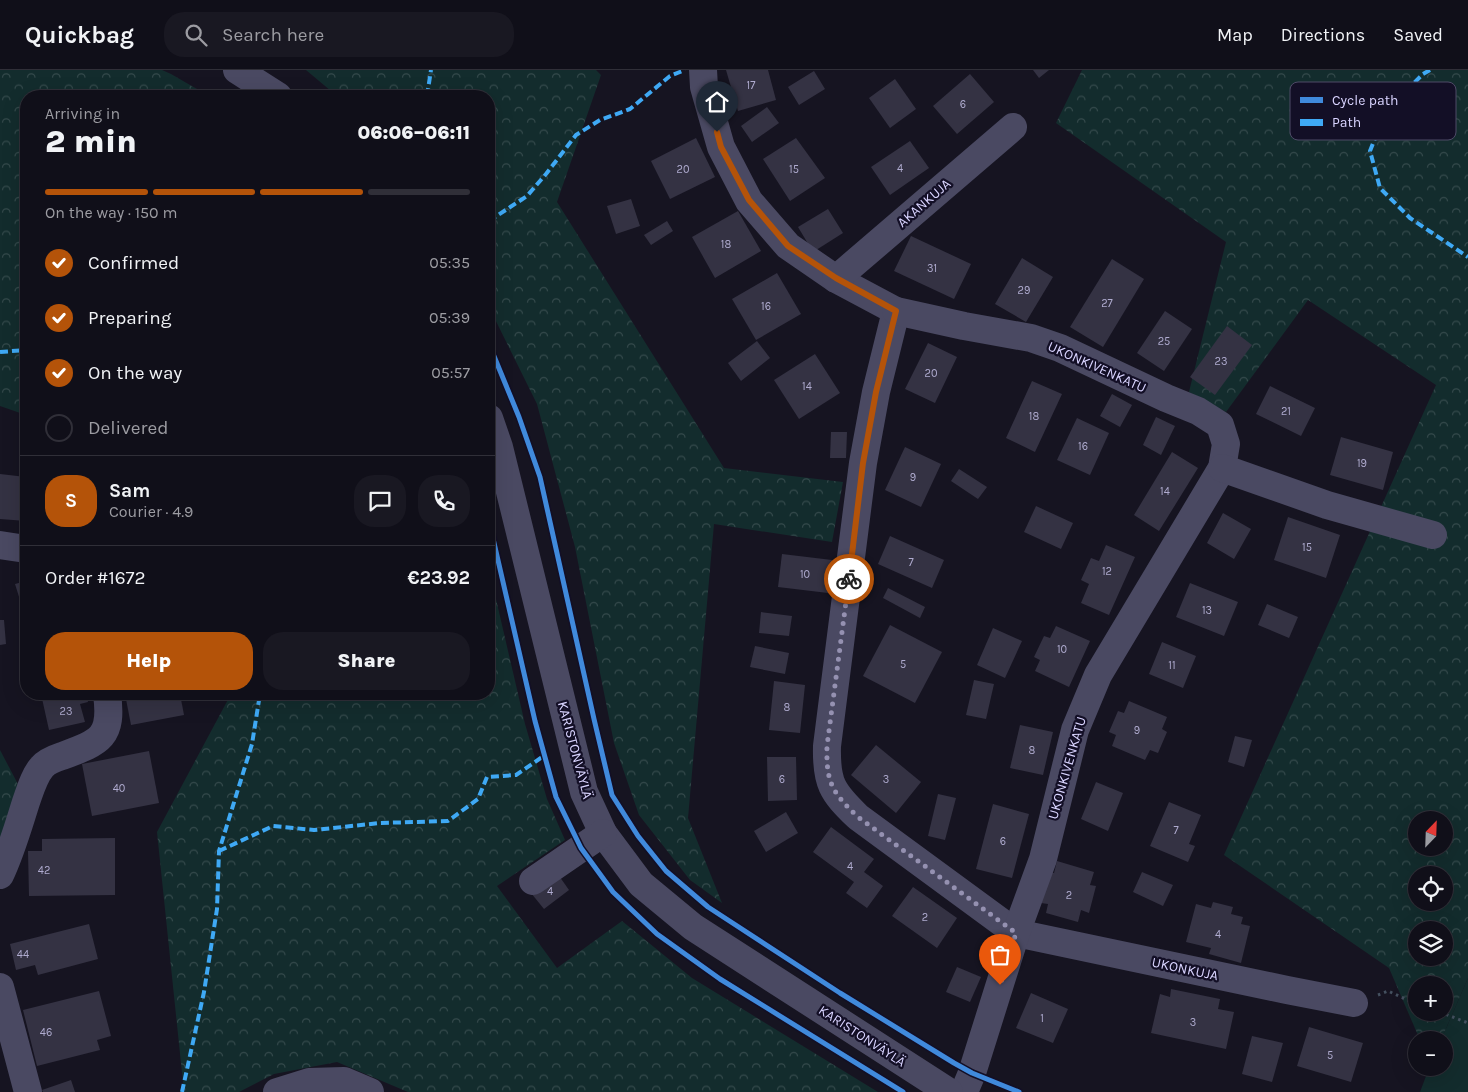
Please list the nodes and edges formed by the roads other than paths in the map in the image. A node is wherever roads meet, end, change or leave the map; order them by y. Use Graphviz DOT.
graph roads {
  1 [pos="237,70"];
  2 [pos="703,70"];
  3 [pos="269,90"];
  4 [pos="1013,127"];
  5 [pos="836,278"];
  6 [pos="896,311"];
  7 [pos="495,434"];
  8 [pos="1222,468"];
  9 [pos="1433,535"];
  10 [pos="0,545"];
  11 [pos="20,548"];
  12 [pos="108,700"];
  13 [pos="603,833"];
  14 [pos="0,875"];
  15 [pos="533,880"];
  16 [pos="1016,933"];
  17 [pos="0,987"];
  18 [pos="1354,1003"];
  19 [pos="28,1092"];
  20 [pos="277,1092"];
  21 [pos="370,1092"];
  22 [pos="949,1092"];
  23 [pos="964,1092"];
  1 -- 3 [label="street"];
  2 -- 5 [label="street, UKONKIVENKATU"];
  4 -- 5 [label="street, AKANKUJA"];
  5 -- 6 [label="street, UKONKIVENKATU"];
  6 -- 8 [label="street, UKONKIVENKATU"];
  6 -- 16 [label="street"];
  7 -- 13 [label="street, KARISTONVÄYLÄ"];
  8 -- 9 [label="street"];
  8 -- 16 [label="street, UKONKIVENKATU"];
  10 -- 11 [label="street"];
  12 -- 14 [label="street"];
  13 -- 15 [label="street"];
  13 -- 22 [label="street, KARISTONVÄYLÄ"];
  16 -- 18 [label="street, UKONKUJA"];
  16 -- 23 [label="street, UKONKIVENKATU"];
  17 -- 19 [label="street"];
  20 -- 21 [label="street"];
}
